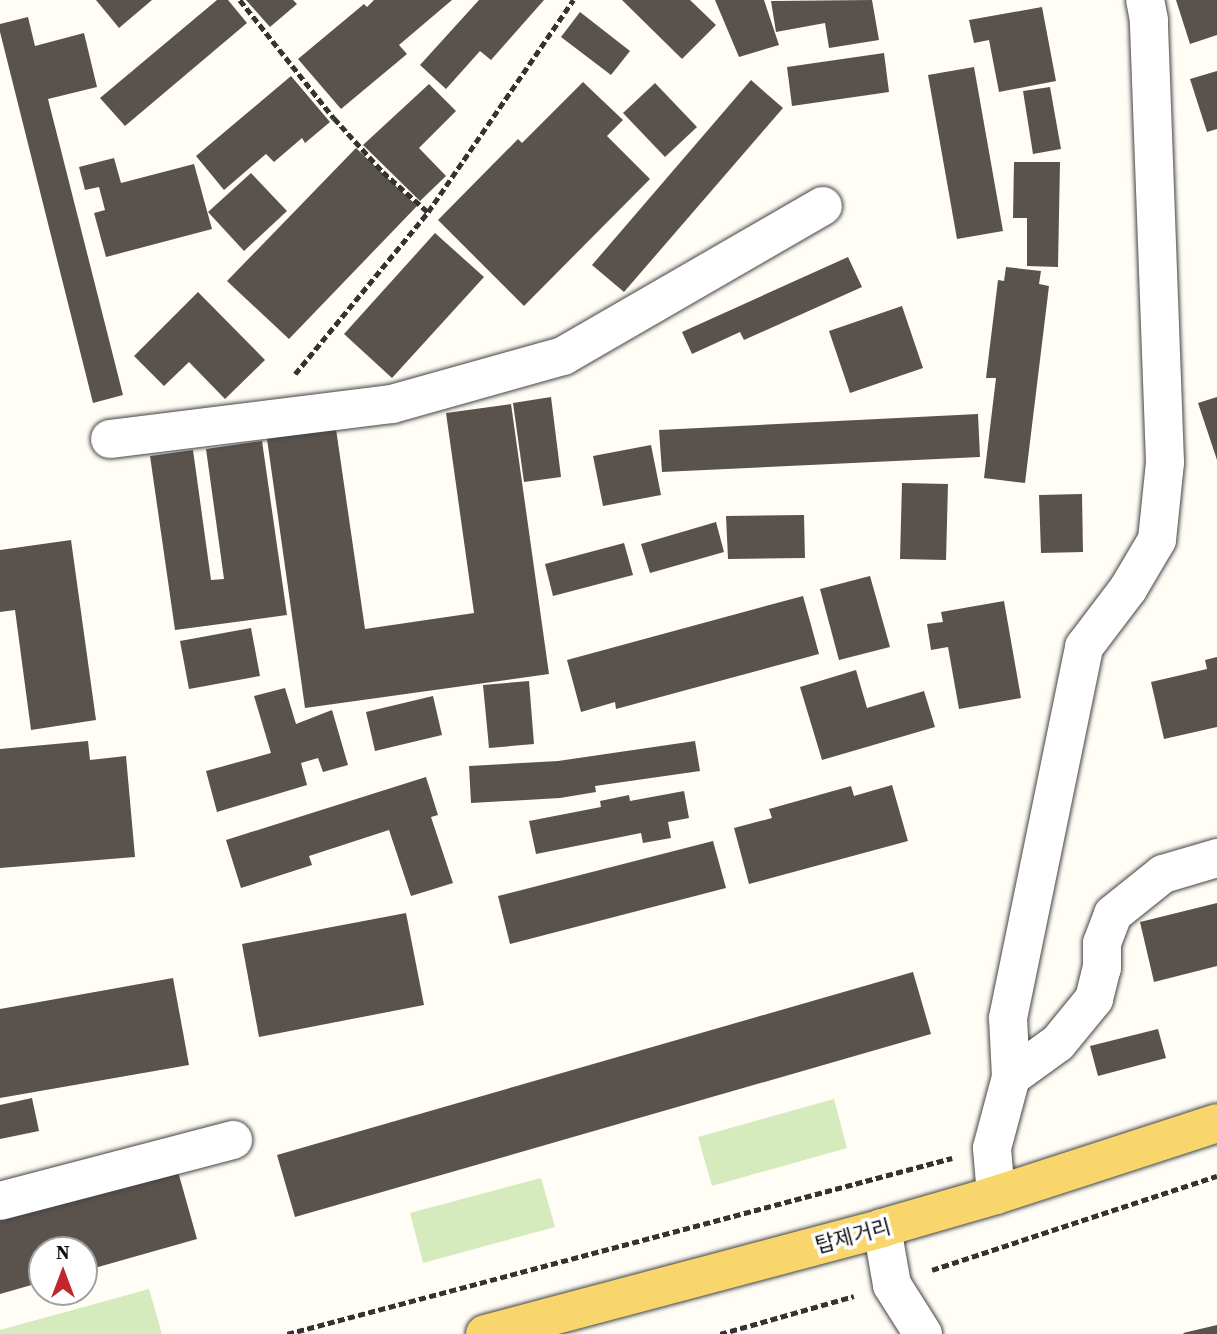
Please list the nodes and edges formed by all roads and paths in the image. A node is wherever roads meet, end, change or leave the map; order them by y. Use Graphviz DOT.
graph roads {
  1 [pos="240,0"];
  2 [pos="573,0"];
  3 [pos="1145,0"];
  4 [pos="823,206"];
  5 [pos="428,212"];
  6 [pos="257,420"];
  7 [pos="110,439"];
  8 [pos="1217,858"];
  9 [pos="1011,1077"];
  10 [pos="1217,1123"];
  11 [pos="233,1140"];
  12 [pos="992,1148"];
  13 [pos="1217,1176"];
  14 [pos="996,1195"];
  15 [pos="0,1201"];
  16 [pos="882,1228"];
  17 [pos="892,1285"];
  18 [pos="286,1334"];
  19 [pos="485,1334"];
  20 [pos="720,1334"];
  21 [pos="923,1334"];
  1 -- 5 [label="path"];
  2 -- 5 [label="path"];
  3 -- 9 [label="street"];
  4 -- 6 [label="street"];
  5 -- 6 [label="path"];
  6 -- 7 [label="street"];
  8 -- 9 [label="street"];
  9 -- 12 [label="street"];
  10 -- 14 [label="main road, 탑제거리"];
  11 -- 15 [label="street"];
  12 -- 14 [label="street"];
  12 -- 18 [label="path"];
  13 -- 17 [label="path"];
  14 -- 16 [label="main road, 탑제거리"];
  16 -- 17 [label="street"];
  16 -- 19 [label="main road, 탑제거리"];
  17 -- 20 [label="path"];
  17 -- 21 [label="street"];
}
